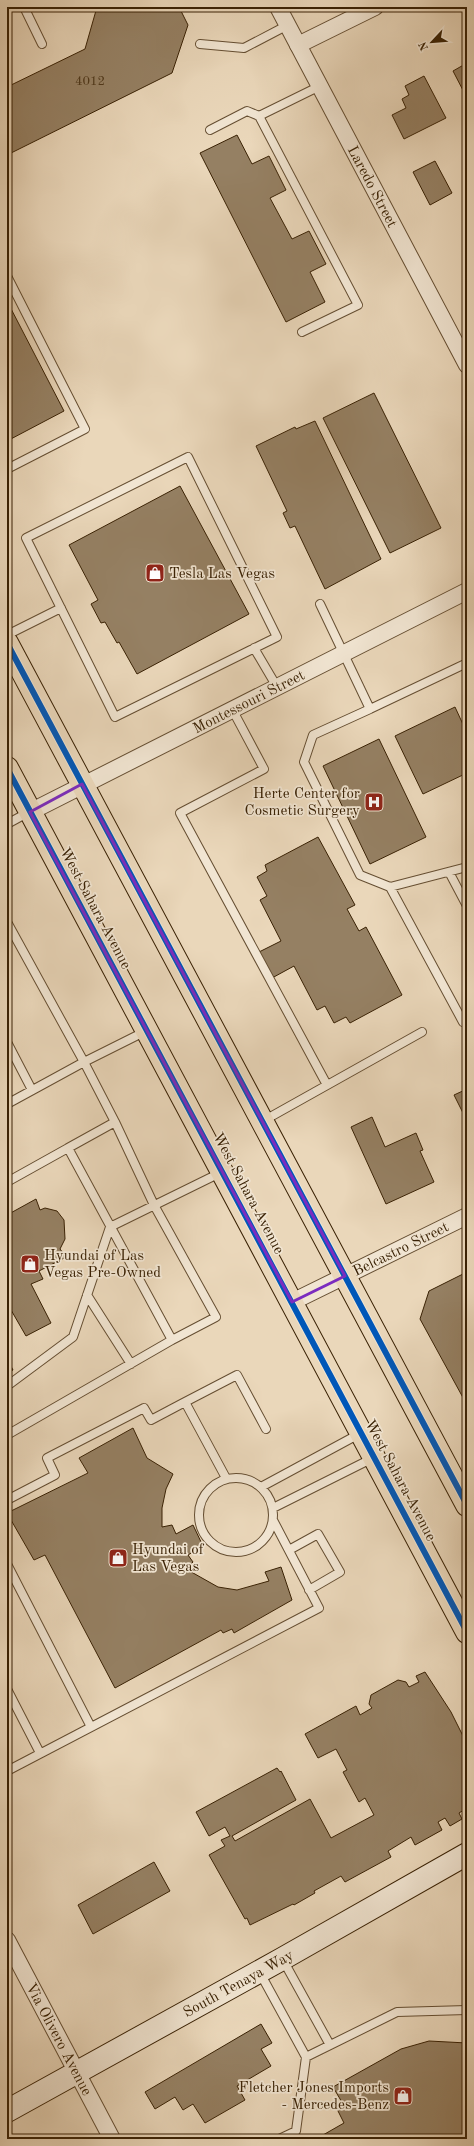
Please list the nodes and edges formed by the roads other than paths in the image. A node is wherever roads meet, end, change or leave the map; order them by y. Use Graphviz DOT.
graph roads {
  1 [pos="24,7"];
  2 [pos="278,7"];
  3 [pos="375,7"];
  4 [pos="288,25"];
  5 [pos="42,44"];
  6 [pos="200,44"];
  7 [pos="298,45"];
  8 [pos="320,86"];
  9 [pos="259,116"];
  10 [pos="210,130"];
  11 [pos="7,276"];
  12 [pos="302,332"];
  13 [pos="467,365"];
  14 [pos="7,469"];
  15 [pos="466,594"];
  16 [pos="320,604"];
  17 [pos="61,608"];
  18 [pos="7,635"];
  19 [pos="7,643"];
  20 [pos="254,648"];
  21 [pos="344,653"];
  22 [pos="467,663"];
  23 [pos="277,687"];
  24 [pos="232,709"];
  25 [pos="370,709"];
  26 [pos="7,768"];
  27 [pos="82,784"];
  28 [pos="30,812"];
  29 [pos="7,824"];
  30 [pos="467,867"];
  31 [pos="449,872"];
  32 [pos="390,887"];
  33 [pos="467,906"];
  34 [pos="7,922"];
  35 [pos="467,1019"];
  36 [pos="147,1030"];
  37 [pos="422,1032"];
  38 [pos="7,1042"];
  39 [pos="84,1062"];
  40 [pos="327,1085"];
  41 [pos="32,1090"];
  42 [pos="7,1104"];
  43 [pos="262,1121"];
  44 [pos="115,1122"];
  45 [pos="68,1148"];
  46 [pos="222,1172"];
  47 [pos="7,1182"];
  48 [pos="154,1205"];
  49 [pos="467,1216"];
  50 [pos="110,1228"];
  51 [pos="345,1276"];
  52 [pos="87,1295"];
  53 [pos="292,1302"];
  54 [pos="172,1340"];
  55 [pos="131,1364"];
  56 [pos="7,1386"];
  57 [pos="186,1402"];
  58 [pos="266,1428"];
  59 [pos="362,1433"];
  60 [pos="7,1435"];
  61 [pos="375,1457"];
  62 [pos="226,1478"];
  63 [pos="261,1486"];
  64 [pos="7,1500"];
  65 [pos="467,1505"];
  66 [pos="273,1508"];
  67 [pos="274,1520"];
  68 [pos="289,1550"];
  69 [pos="7,1564"];
  70 [pos="309,1590"];
  71 [pos="467,1632"];
  72 [pos="7,1688"];
  73 [pos="91,1727"];
  74 [pos="40,1753"];
  75 [pos="7,1771"];
  76 [pos="467,1854"];
  77 [pos="7,1940"];
  78 [pos="282,1959"];
  79 [pos="259,1971"];
  80 [pos="467,2010"];
  81 [pos="330,2045"];
  82 [pos="306,2057"];
  83 [pos="77,2073"];
  84 [pos="7,2111"];
  85 [pos="112,2139"];
  86 [pos="279,2139"];
  1 -- 5 [label="lane"];
  2 -- 4 [label="street, Laredo Street"];
  3 -- 7 [label="street"];
  4 -- 6 [label="lane"];
  4 -- 7 [label="street, Laredo Street"];
  7 -- 8 [label="street, Laredo Street"];
  8 -- 9 [label="lane"];
  8 -- 13 [label="street, Laredo Street"];
  9 -- 10 [label="lane"];
  9 -- 12 [label="lane"];
  11 -- 14 [label="lane"];
  15 -- 21 [label="street, Montessouri Street"];
  16 -- 21 [label="lane"];
  17 -- 18 [label="lane"];
  17 -- 20 [label="lane"];
  17 -- 20 [label="lane"];
  19 -- 27 [label="main road"];
  20 -- 23 [label="lane"];
  21 -- 23 [label="street, Montessouri Street"];
  21 -- 25 [label="lane"];
  22 -- 25 [label="lane"];
  23 -- 24 [label="street, Montessouri Street"];
  24 -- 27 [label="street, Montessouri Street"];
  24 -- 40 [label="lane"];
  25 -- 32 [label="lane"];
  26 -- 28 [label="main road, West Sahara Avenue"];
  27 -- 28 [label="street, Montessouri Street"];
  27 -- 43 [label="main road"];
  28 -- 29 [label="lane"];
  28 -- 36 [label="main road, West Sahara Avenue"];
  30 -- 31 [label="lane"];
  31 -- 32 [label="lane"];
  31 -- 33 [label="lane"];
  32 -- 35 [label="lane"];
  34 -- 39 [label="lane"];
  36 -- 39 [label="lane"];
  36 -- 46 [label="main road, West Sahara Avenue"];
  37 -- 40 [label="lane"];
  38 -- 41 [label="lane"];
  39 -- 41 [label="lane"];
  39 -- 44 [label="lane"];
  40 -- 43 [label="lane"];
  41 -- 42 [label="lane"];
  43 -- 51 [label="main road"];
  44 -- 45 [label="lane"];
  44 -- 48 [label="lane"];
  45 -- 47 [label="lane"];
  45 -- 50 [label="lane"];
  46 -- 48 [label="lane"];
  46 -- 53 [label="main road, West Sahara Avenue"];
  48 -- 50 [label="lane"];
  48 -- 54 [label="lane"];
  49 -- 51 [label="street, Belcastro Street"];
  50 -- 52 [label="lane"];
  50 -- 54 [label="lane"];
  51 -- 53 [label="street, Belcastro Street"];
  51 -- 65 [label="main road"];
  52 -- 55 [label="lane"];
  52 -- 56 [label="lane"];
  53 -- 59 [label="main road, West Sahara Avenue"];
  54 -- 55 [label="lane"];
  55 -- 60 [label="lane"];
  57 -- 58 [label="lane"];
  57 -- 62 [label="lane"];
  57 -- 64 [label="lane"];
  59 -- 61 [label="main road, West Sahara Avenue"];
  59 -- 63 [label="lane"];
  61 -- 66 [label="lane"];
  61 -- 71 [label="main road, West Sahara Avenue"];
  62 -- 63 [label="lane"];
  62 -- 67 [label="lane"];
  63 -- 66 [label="lane"];
  66 -- 67 [label="lane"];
  67 -- 68 [label="lane"];
  68 -- 70 [label="lane"];
  68 -- 70 [label="lane"];
  69 -- 73 [label="lane"];
  70 -- 73 [label="lane"];
  72 -- 74 [label="lane"];
  73 -- 74 [label="lane"];
  74 -- 75 [label="lane"];
  76 -- 78 [label="street, South Tenaya Way"];
  77 -- 83 [label="street, Via Olivero Avenue"];
  78 -- 79 [label="street, South Tenaya Way"];
  78 -- 81 [label="lane"];
  79 -- 82 [label="lane"];
  79 -- 83 [label="street, South Tenaya Way"];
  80 -- 81 [label="lane"];
  81 -- 82 [label="lane"];
  82 -- 86 [label="lane"];
  83 -- 84 [label="street, South Tenaya Way"];
  83 -- 85 [label="street, Via Olivero Avenue"];
}
